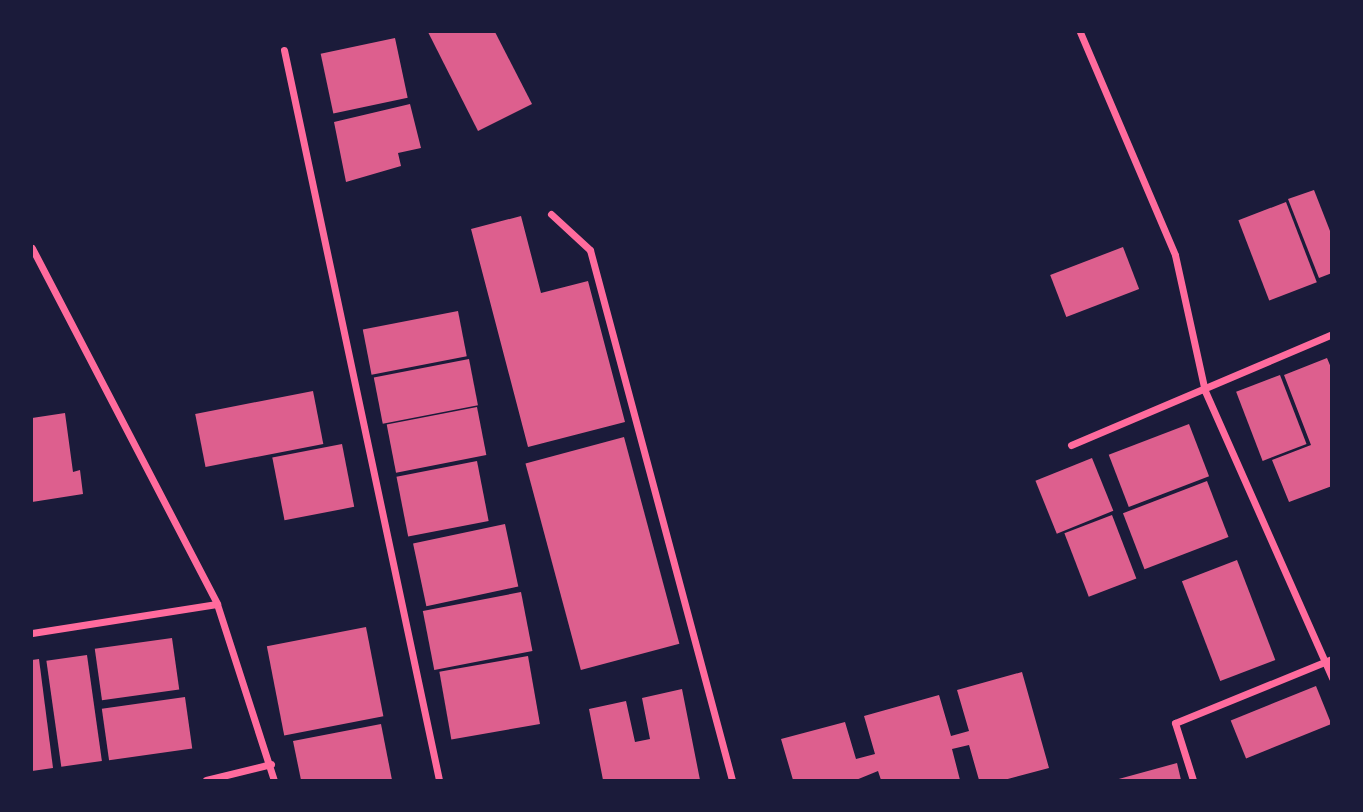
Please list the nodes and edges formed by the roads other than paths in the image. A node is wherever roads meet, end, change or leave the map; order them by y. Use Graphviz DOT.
graph roads {
  1 [pos="1080,32"];
  2 [pos="284,50"];
  3 [pos="551,214"];
  4 [pos="32,248"];
  5 [pos="1332,334"];
  6 [pos="1205,391"];
  7 [pos="1071,445"];
  8 [pos="217,604"];
  9 [pos="32,633"];
  10 [pos="1328,661"];
  11 [pos="1332,678"];
  12 [pos="271,764"];
  13 [pos="206,780"];
  14 [pos="274,780"];
  15 [pos="439,780"];
  16 [pos="732,780"];
  17 [pos="1193,780"];
  1 -- 6 [label="street"];
  2 -- 15 [label="street"];
  3 -- 16 [label="street"];
  4 -- 8 [label="street"];
  5 -- 6 [label="street"];
  6 -- 7 [label="street"];
  6 -- 10 [label="street"];
  8 -- 9 [label="street"];
  8 -- 12 [label="street"];
  10 -- 11 [label="street"];
  10 -- 17 [label="street"];
  12 -- 13 [label="street"];
  12 -- 14 [label="street"];
}
